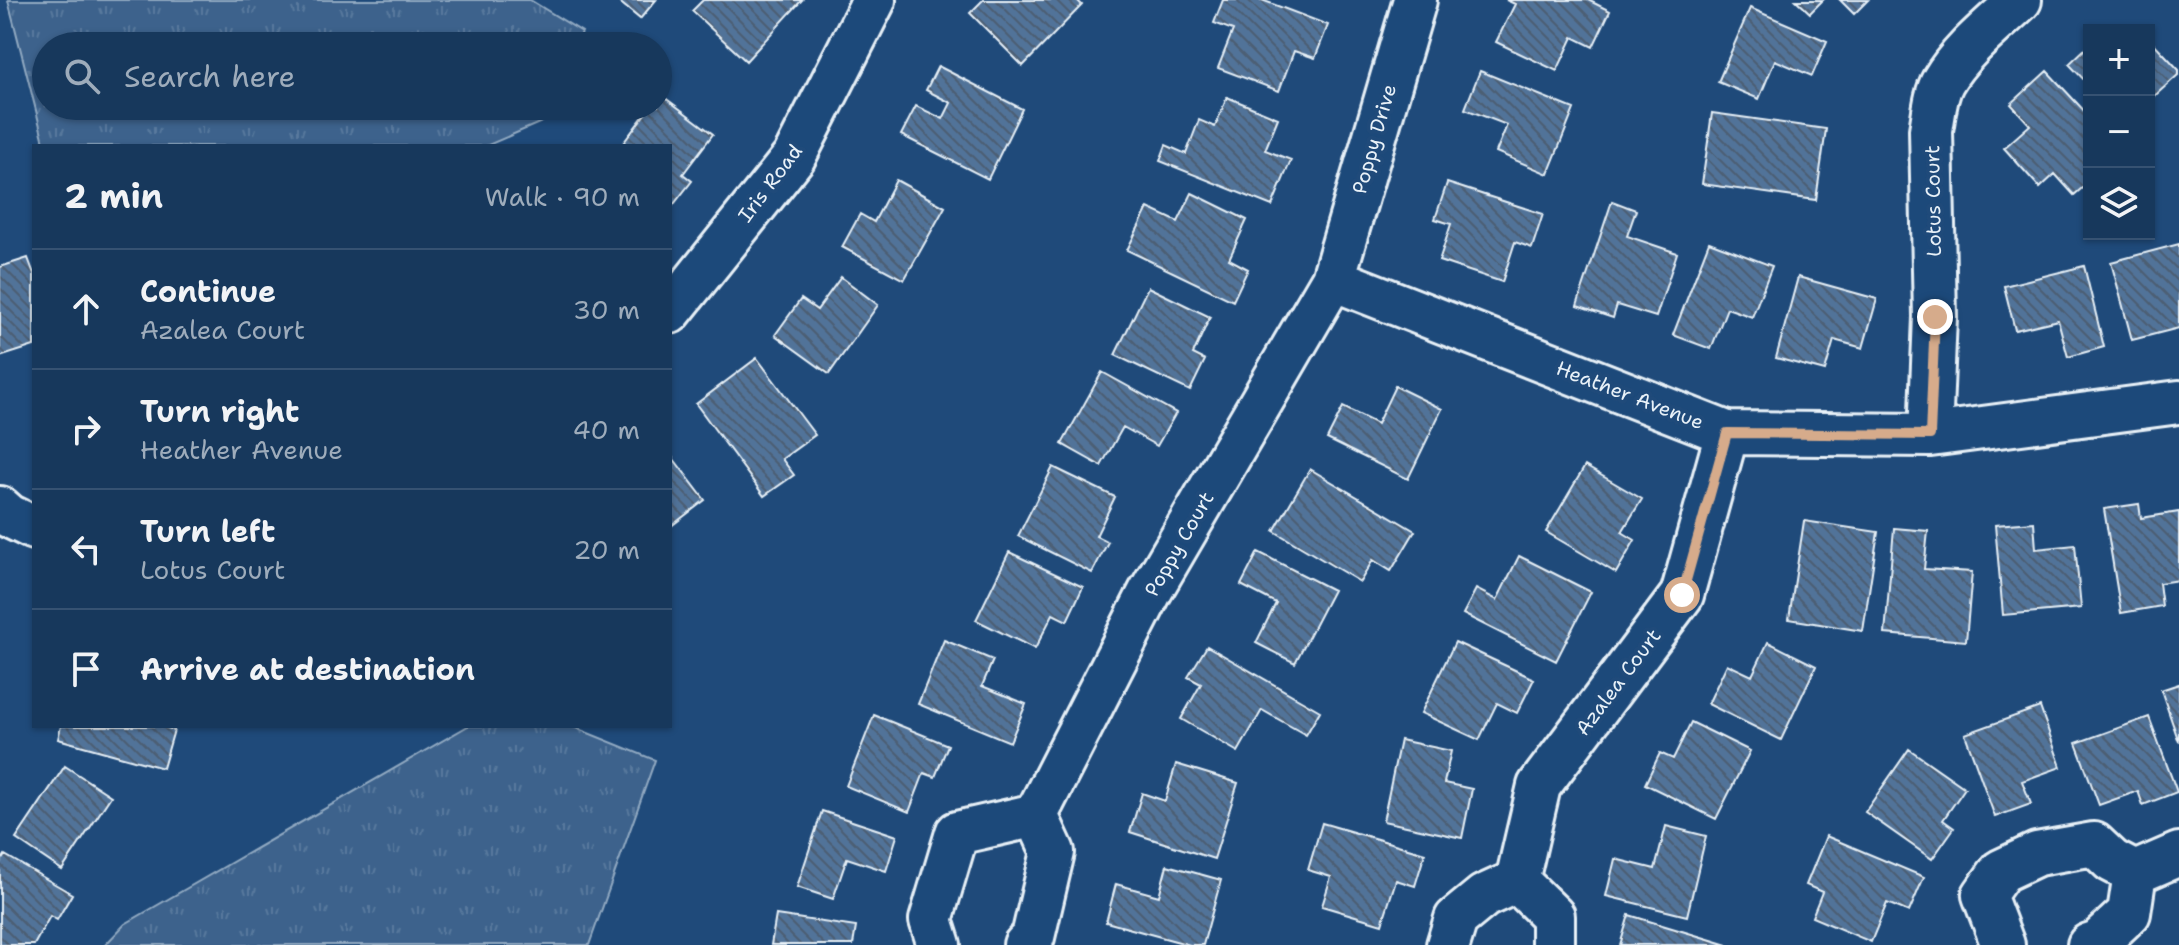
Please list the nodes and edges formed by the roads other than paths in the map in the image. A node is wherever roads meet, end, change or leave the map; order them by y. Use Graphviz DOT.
graph roads {
  1 [pos="874,0"];
  2 [pos="1415,0"];
  3 [pos="2020,0"];
  4 [pos="1333,279"];
  5 [pos="672,310"];
  6 [pos="2179,402"];
  7 [pos="1727,433"];
  8 [pos="1930,435"];
  9 [pos="1036,815"];
  10 [pos="2179,854"];
  11 [pos="2135,873"];
  12 [pos="1517,881"];
  13 [pos="939,945"];
  14 [pos="1025,945"];
  15 [pos="1448,945"];
  16 [pos="1553,945"];
  17 [pos="2003,945"];
  18 [pos="2089,945"];
  1 -- 5 [label="street, Iris Road"];
  2 -- 4 [label="street, Poppy Drive"];
  3 -- 8 [label="street, Lotus Court"];
  4 -- 7 [label="street, Heather Avenue"];
  4 -- 9 [label="street, Poppy Court"];
  6 -- 8 [label="street, Heather Avenue"];
  7 -- 8 [label="street, Heather Avenue"];
  7 -- 12 [label="street, Azalea Court"];
  9 -- 13 [label="street"];
  9 -- 14 [label="street"];
  10 -- 11 [label="street"];
  11 -- 17 [label="street"];
  11 -- 18 [label="street"];
  12 -- 15 [label="street"];
  12 -- 16 [label="street"];
}
